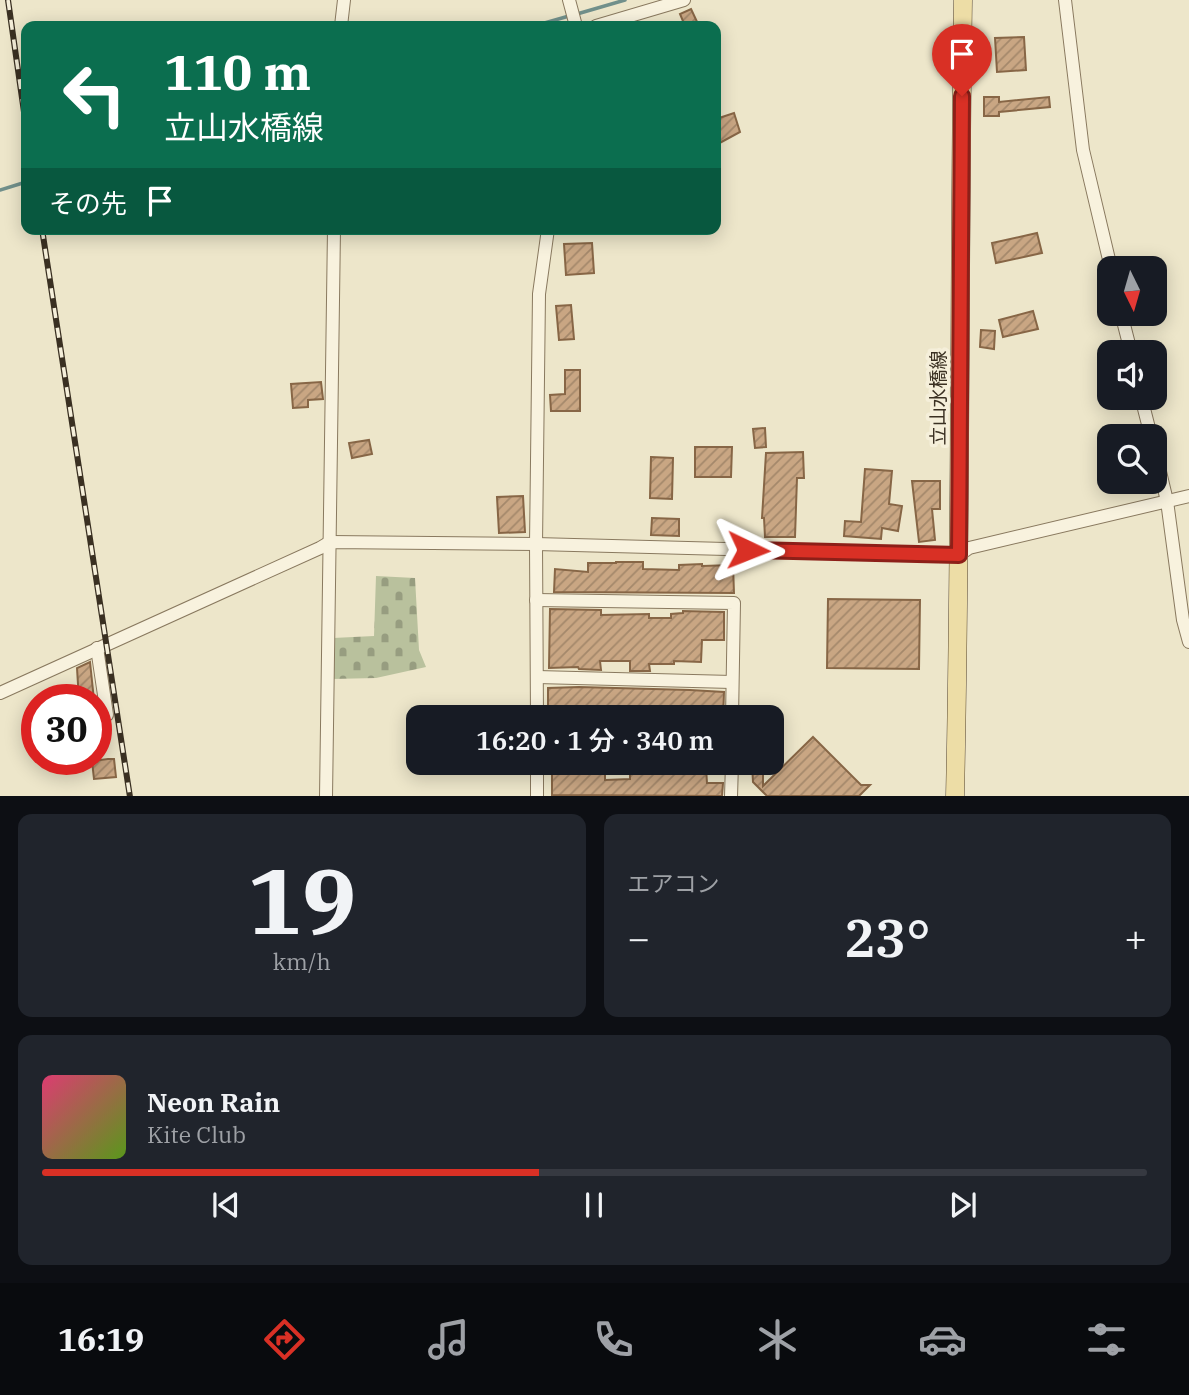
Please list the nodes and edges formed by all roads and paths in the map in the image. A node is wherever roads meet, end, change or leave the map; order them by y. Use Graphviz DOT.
graph roads {
  1 [pos="344,0"];
  2 [pos="569,0"];
  3 [pos="684,0"];
  4 [pos="963,0"];
  5 [pos="1065,0"];
  6 [pos="342,21"];
  7 [pos="575,21"];
  8 [pos="623,21"];
  9 [pos="334,235"];
  10 [pos="547,235"];
  11 [pos="1108,256"];
  12 [pos="1165,494"];
  13 [pos="1189,496"];
  14 [pos="1167,501"];
  15 [pos="330,542"];
  16 [pos="536,544"];
  17 [pos="959,555"];
  18 [pos="536,600"];
  19 [pos="1189,642"];
  20 [pos="97,648"];
  21 [pos="537,677"];
  22 [pos="733,682"];
  23 [pos="102,684"];
  24 [pos="0,693"];
  25 [pos="537,705"];
  26 [pos="732,705"];
  27 [pos="537,775"];
  28 [pos="732,775"];
  29 [pos="326,796"];
  30 [pos="537,796"];
  31 [pos="731,796"];
  32 [pos="955,796"];
  1 -- 6 [label="street"];
  2 -- 7 [label="street"];
  3 -- 8 [label="street"];
  4 -- 17 [label="main road, 立山水橋線"];
  5 -- 11 [label="street"];
  9 -- 15 [label="street"];
  10 -- 16 [label="street"];
  12 -- 14 [label="street"];
  13 -- 14 [label="street"];
  14 -- 17 [label="street"];
  14 -- 19 [label="street"];
  15 -- 16 [label="street"];
  15 -- 20 [label="street"];
  15 -- 29 [label="street"];
  16 -- 17 [label="street"];
  16 -- 18 [label="street"];
  17 -- 32 [label="main road, 立山水橋線"];
  18 -- 21 [label="street"];
  18 -- 22 [label="street"];
  20 -- 23 [label="street"];
  20 -- 24 [label="street"];
  21 -- 22 [label="street"];
  21 -- 25 [label="street"];
  22 -- 26 [label="street"];
  27 -- 30 [label="street"];
  28 -- 31 [label="street"];
}
